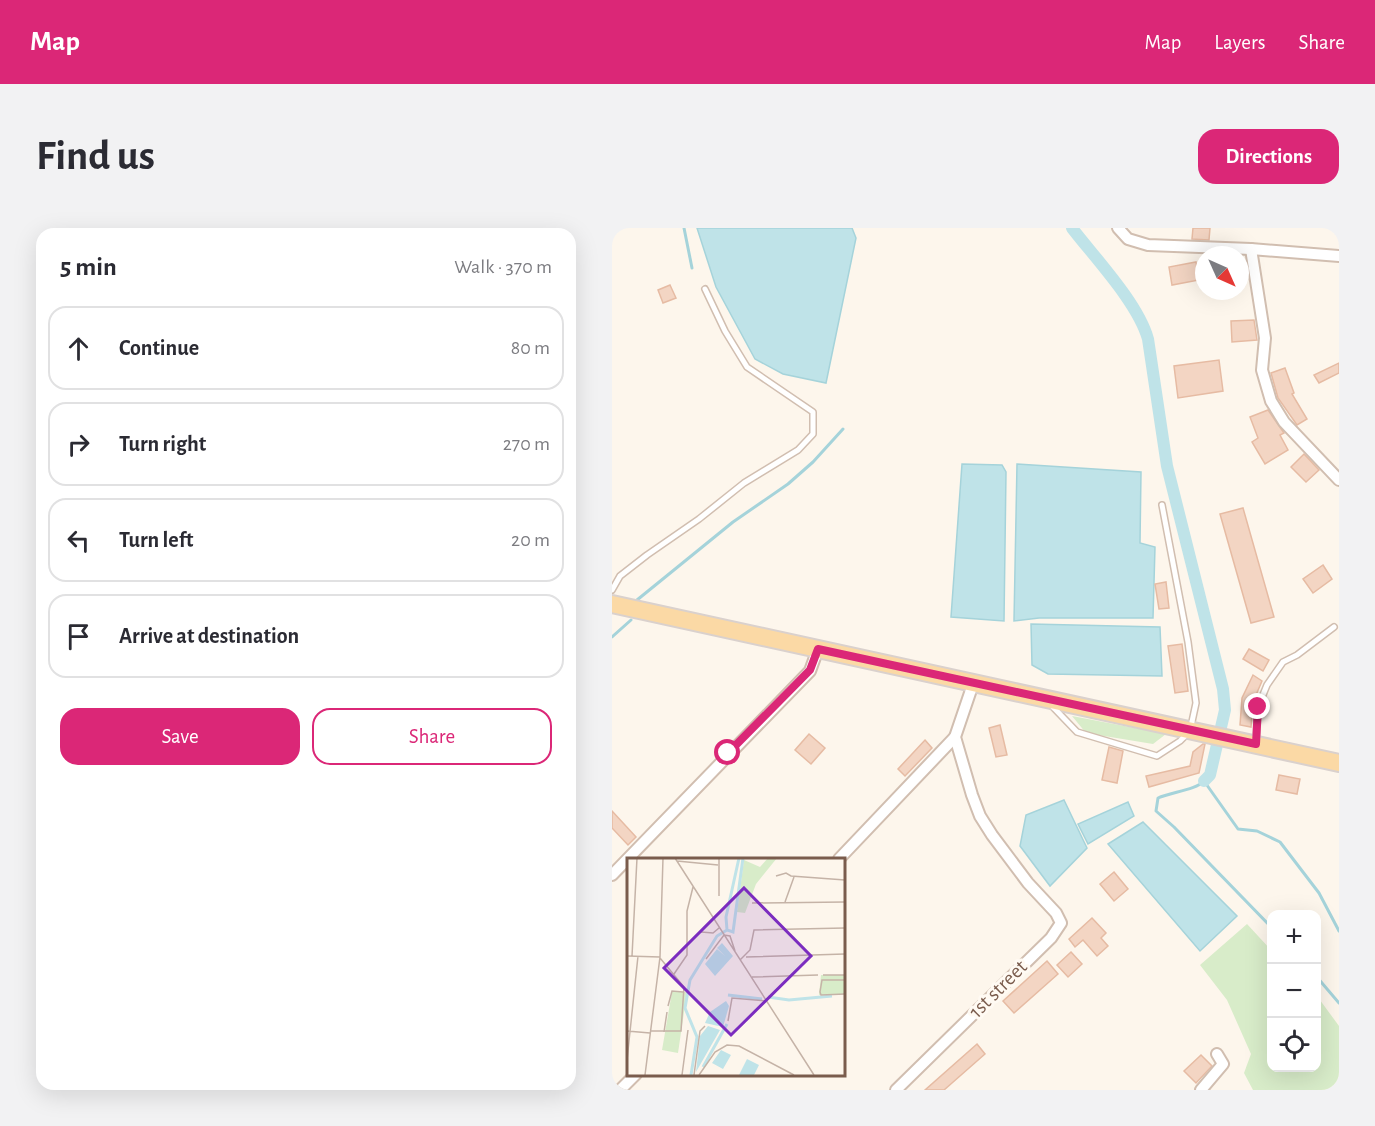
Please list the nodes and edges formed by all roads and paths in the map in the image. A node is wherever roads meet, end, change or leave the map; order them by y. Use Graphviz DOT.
graph roads {
  1 [pos="1118,228"];
  2 [pos="1251,249"];
  3 [pos="1339,256"];
  4 [pos="705,288"];
  5 [pos="1339,480"];
  6 [pos="1162,505"];
  7 [pos="612,591"];
  8 [pos="612,604"];
  9 [pos="1334,627"];
  10 [pos="818,649"];
  11 [pos="973,684"];
  12 [pos="1045,698"];
  13 [pos="1197,733"];
  14 [pos="955,737"];
  15 [pos="1251,743"];
  16 [pos="1339,763"];
  17 [pos="628,858"];
  18 [pos="840,858"];
  19 [pos="627,859"];
  20 [pos="612,875"];
  21 [pos="1217,1054"];
  22 [pos="635,1075"];
  23 [pos="620,1090"];
  24 [pos="896,1090"];
  25 [pos="1201,1090"];
  1 -- 2 [label="street"];
  2 -- 3 [label="street"];
  2 -- 5 [label="street"];
  4 -- 7 [label="lane"];
  6 -- 13 [label="lane"];
  8 -- 10 [label="main road"];
  9 -- 15 [label="lane"];
  10 -- 11 [label="main road"];
  10 -- 17 [label="street"];
  11 -- 12 [label="main road"];
  11 -- 14 [label="street"];
  12 -- 13 [label="main road"];
  12 -- 13 [label="lane"];
  13 -- 15 [label="main road"];
  14 -- 18 [label="street"];
  14 -- 24 [label="street, 1st street"];
  15 -- 16 [label="main road"];
  19 -- 20 [label="street"];
  21 -- 25 [label="street"];
  22 -- 23 [label="street"];
}
